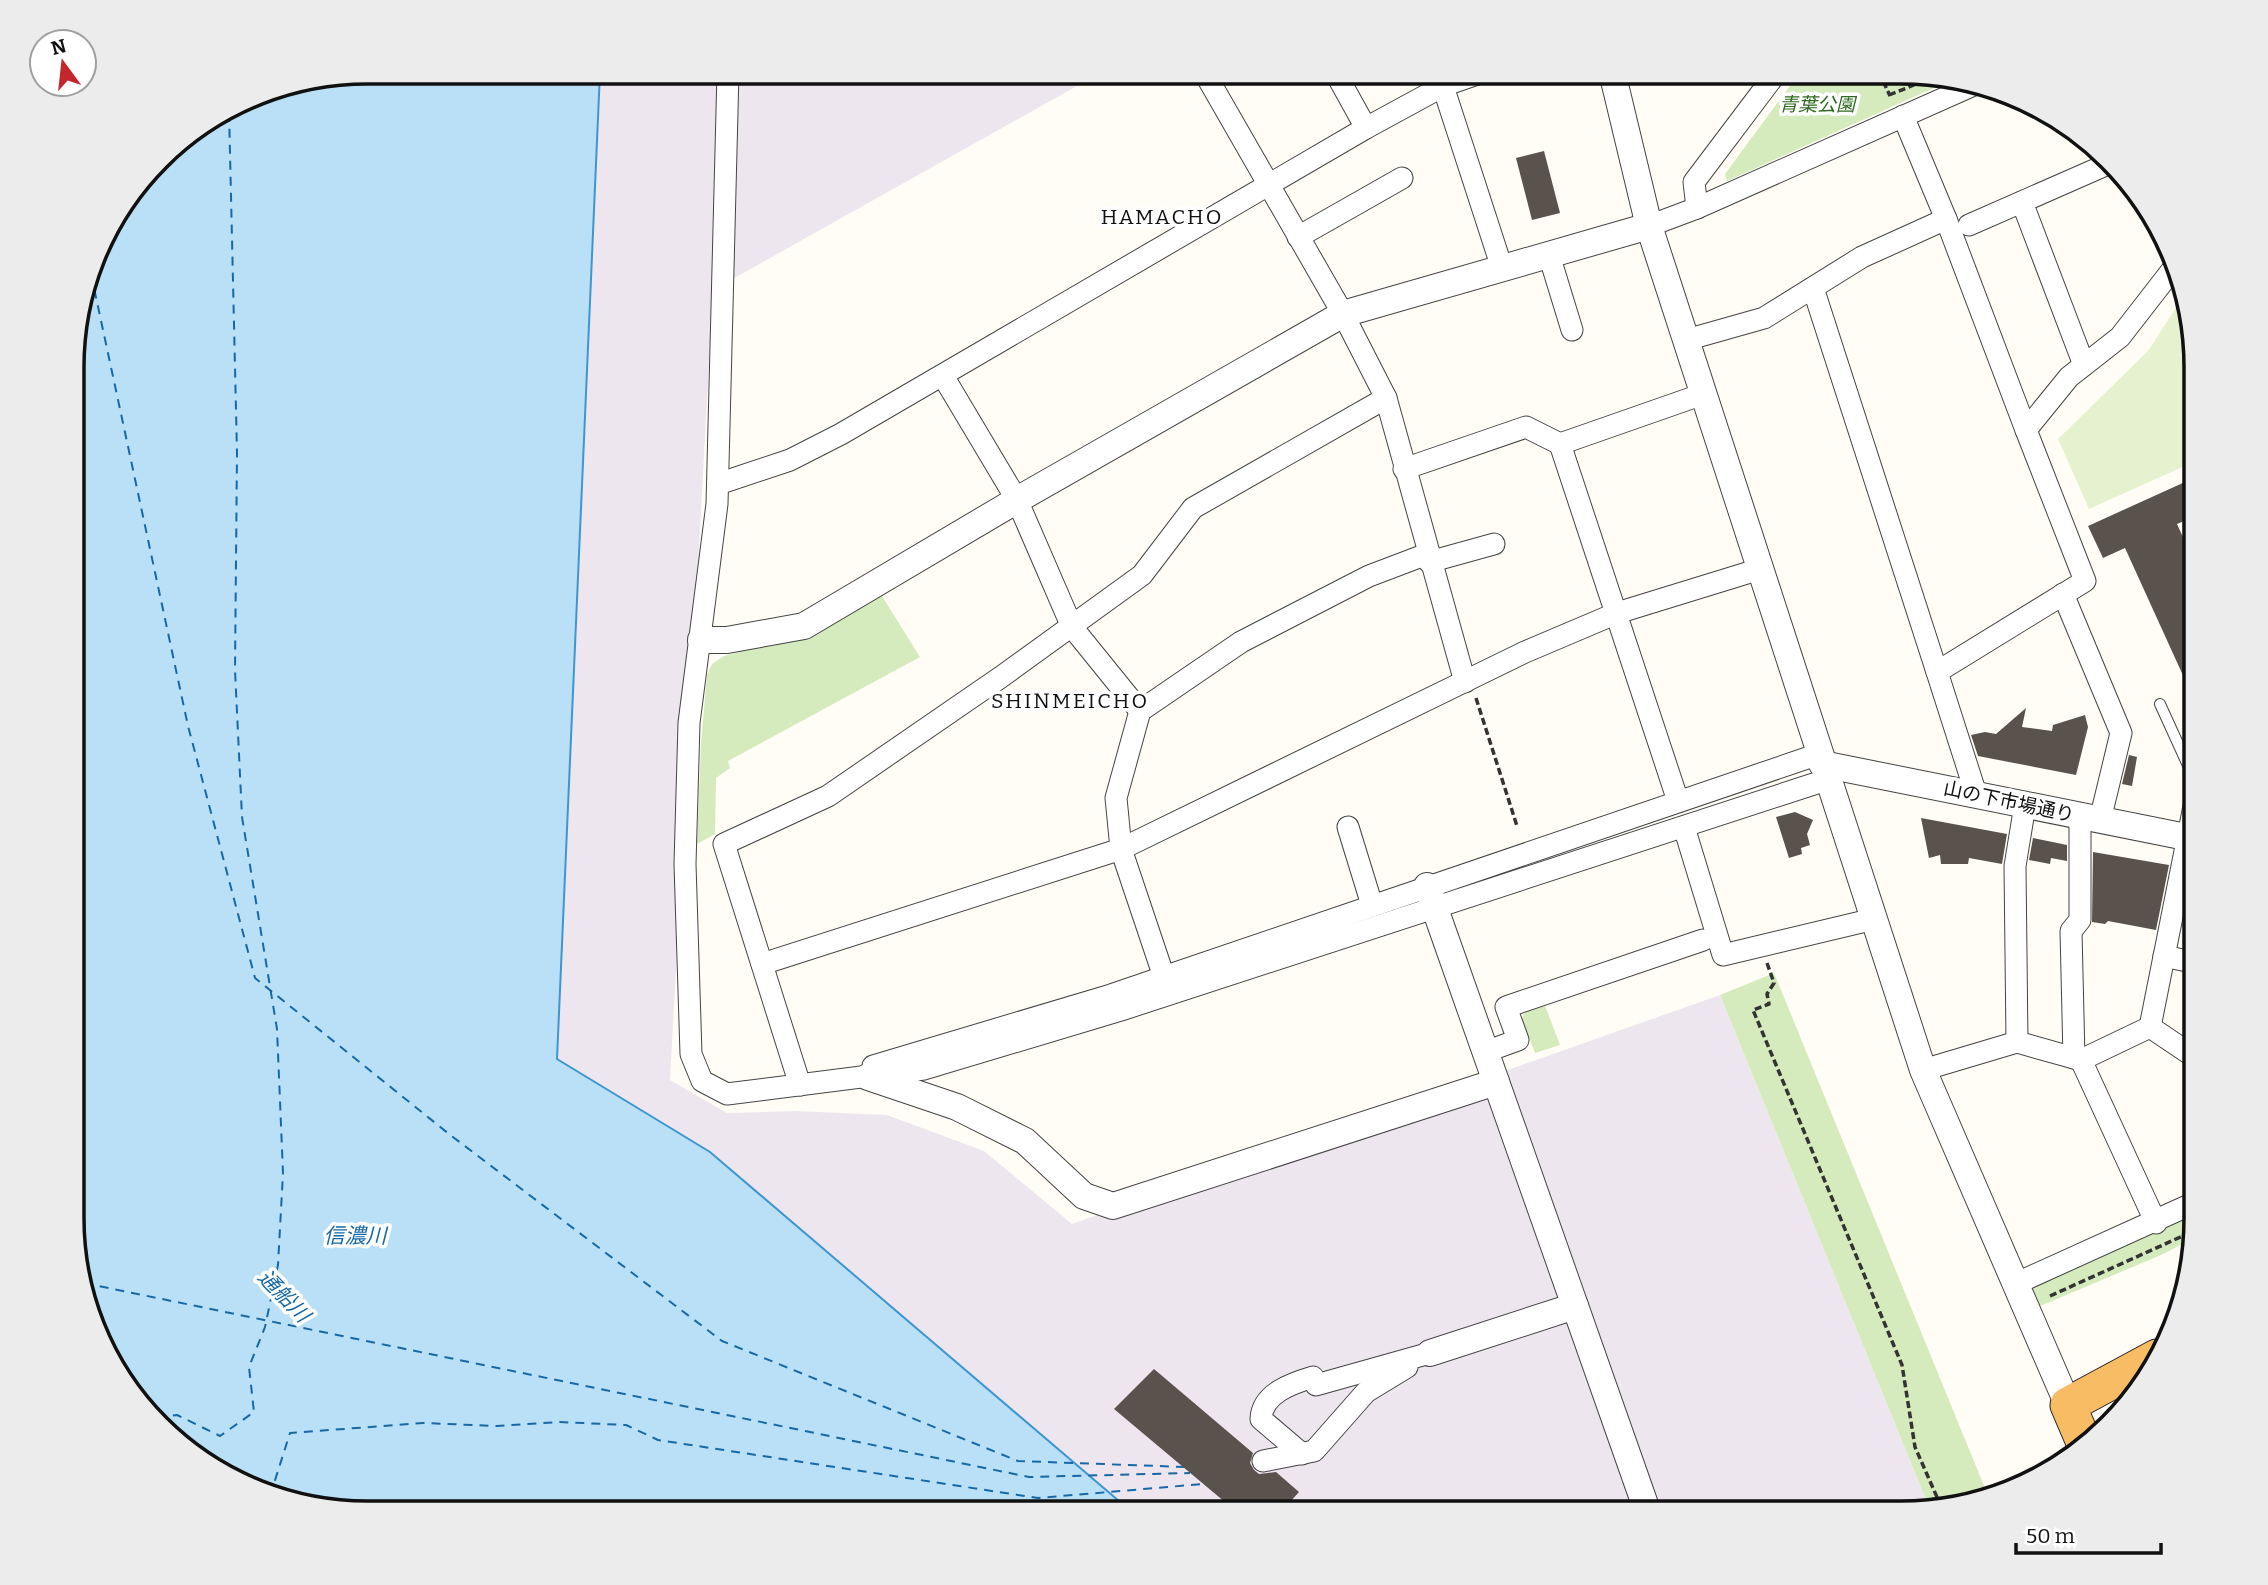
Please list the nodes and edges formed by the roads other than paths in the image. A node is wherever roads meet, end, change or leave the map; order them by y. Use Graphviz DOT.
graph roads {
  1 [pos="728,84"];
  2 [pos="1211,84"];
  3 [pos="1342,84"];
  4 [pos="1434,84"];
  5 [pos="1444,84"];
  6 [pos="1615,84"];
  7 [pos="1768,84"];
  8 [pos="1958,90"];
  9 [pos="1899,112"];
  10 [pos="1366,128"];
  11 [pos="2101,167"];
  12 [pos="1402,178"];
  13 [pos="1269,185"];
  14 [pos="2022,202"];
  15 [pos="1697,208"];
  16 [pos="1946,219"];
  17 [pos="1969,225"];
  18 [pos="1649,226"];
  19 [pos="1298,237"];
  20 [pos="1549,255"];
  21 [pos="1502,268"];
  22 [pos="2168,275"];
  23 [pos="1812,288"];
  24 [pos="1343,314"];
  25 [pos="1572,330"];
  26 [pos="1686,340"];
  27 [pos="2084,365"];
  28 [pos="943,376"];
  29 [pos="1703,394"];
  30 [pos="1386,398"];
  31 [pos="2026,430"];
  32 [pos="1560,444"];
  33 [pos="1404,469"];
  34 [pos="718,484"];
  35 [pos="1017,500"];
  36 [pos="1494,544"];
  37 [pos="1428,558"];
  38 [pos="1760,569"];
  39 [pos="2063,594"];
  40 [pos="1617,613"];
  41 [pos="1072,627"];
  42 [pos="701,640"];
  43 [pos="1937,672"];
  44 [pos="1467,681"];
  45 [pos="2160,704"];
  46 [pos="1140,711"];
  47 [pos="2184,757"];
  48 [pos="1822,766"];
  49 [pos="1976,794"];
  50 [pos="1678,801"];
  51 [pos="2025,804"];
  52 [pos="2090,818"];
  53 [pos="1348,827"];
  54 [pos="1684,827"];
  55 [pos="2184,837"];
  56 [pos="1121,849"];
  57 [pos="2184,869"];
  58 [pos="1431,897"];
  59 [pos="1372,905"];
  60 [pos="1874,919"];
  61 [pos="1703,940"];
  62 [pos="2164,956"];
  63 [pos="2184,960"];
  64 [pos="762,964"];
  65 [pos="1164,977"];
  66 [pos="2150,1027"];
  67 [pos="2017,1042"];
  68 [pos="2184,1050"];
  69 [pos="1485,1052"];
  70 [pos="2077,1059"];
  71 [pos="1923,1070"];
  72 [pos="868,1077"];
  73 [pos="1496,1082"];
  74 [pos="807,1085"];
  75 [pos="2184,1208"];
  76 [pos="2155,1223"];
  77 [pos="2015,1284"];
  78 [pos="1575,1306"];
  79 [pos="1430,1353"];
  80 [pos="2142,1365"];
  81 [pos="2068,1405"];
  82 [pos="2081,1436"];
  83 [pos="1303,1454"];
  84 [pos="1263,1461"];
  85 [pos="1644,1501"];
  1 -- 34 [label="street"];
  2 -- 13 [label="street"];
  3 -- 10 [label="street"];
  4 -- 10 [label="street"];
  5 -- 21 [label="street"];
  6 -- 18 [label="street"];
  7 -- 15 [label="street"];
  8 -- 9 [label="street"];
  9 -- 15 [label="street"];
  9 -- 16 [label="street"];
  10 -- 13 [label="street"];
  11 -- 14 [label="street"];
  12 -- 19 [label="street"];
  13 -- 19 [label="street"];
  13 -- 28 [label="street"];
  14 -- 17 [label="street"];
  14 -- 27 [label="street"];
  15 -- 18 [label="street"];
  16 -- 23 [label="street"];
  16 -- 31 [label="street"];
  18 -- 20 [label="street"];
  18 -- 26 [label="street"];
  19 -- 24 [label="street"];
  20 -- 21 [label="street"];
  20 -- 25 [label="street"];
  21 -- 24 [label="street"];
  22 -- 27 [label="street"];
  23 -- 26 [label="street"];
  23 -- 43 [label="street"];
  24 -- 30 [label="street"];
  24 -- 35 [label="street"];
  26 -- 29 [label="street"];
  27 -- 31 [label="street"];
  28 -- 34 [label="street"];
  28 -- 35 [label="street"];
  29 -- 32 [label="street"];
  29 -- 38 [label="street"];
  30 -- 33 [label="street"];
  30 -- 41 [label="street"];
  31 -- 39 [label="street"];
  32 -- 33 [label="street"];
  32 -- 40 [label="street"];
  33 -- 37 [label="street"];
  34 -- 42 [label="street"];
  35 -- 41 [label="street"];
  35 -- 42 [label="street"];
  36 -- 37 [label="street"];
  37 -- 44 [label="street"];
  37 -- 46 [label="street"];
  38 -- 40 [label="street"];
  38 -- 48 [label="street"];
  39 -- 43 [label="street"];
  39 -- 52 [label="street"];
  40 -- 44 [label="street"];
  40 -- 50 [label="street"];
  41 -- 46 [label="street"];
  41 -- 64 [label="street"];
  42 -- 74 [label="street"];
  43 -- 49 [label="street"];
  44 -- 56 [label="street"];
  45 -- 47 [label="lane"];
  46 -- 56 [label="street"];
  48 -- 49 [label="street, 山の下市場通り"];
  48 -- 50 [label="street"];
  48 -- 54 [label="street"];
  48 -- 60 [label="street"];
  49 -- 51 [label="street, 山の下市場通り"];
  50 -- 58 [label="street"];
  51 -- 52 [label="street, 山の下市場通り"];
  51 -- 67 [label="street"];
  52 -- 55 [label="street, 山の下市場通り"];
  52 -- 70 [label="street"];
  53 -- 59 [label="street"];
  54 -- 58 [label="street"];
  54 -- 60 [label="street"];
  56 -- 64 [label="street"];
  56 -- 65 [label="street"];
  57 -- 62 [label="street"];
  58 -- 59 [label="street"];
  58 -- 69 [label="street"];
  58 -- 72 [label="street"];
  59 -- 65 [label="street"];
  60 -- 71 [label="street"];
  61 -- 69 [label="street"];
  62 -- 63 [label="street"];
  62 -- 66 [label="street"];
  64 -- 74 [label="street"];
  65 -- 74 [label="street"];
  66 -- 68 [label="street"];
  66 -- 70 [label="street"];
  67 -- 70 [label="street"];
  67 -- 71 [label="street"];
  69 -- 73 [label="street"];
  70 -- 76 [label="street"];
  71 -- 77 [label="street"];
  72 -- 73 [label="street"];
  72 -- 74 [label="street"];
  73 -- 78 [label="street"];
  75 -- 76 [label="street"];
  76 -- 77 [label="street"];
  77 -- 81 [label="street"];
  78 -- 79 [label="street"];
  78 -- 85 [label="street"];
  79 -- 83 [label="street"];
  79 -- 83 [label="street"];
  80 -- 81 [label="highway"];
  81 -- 82 [label="highway"];
  83 -- 84 [label="street"];
}
